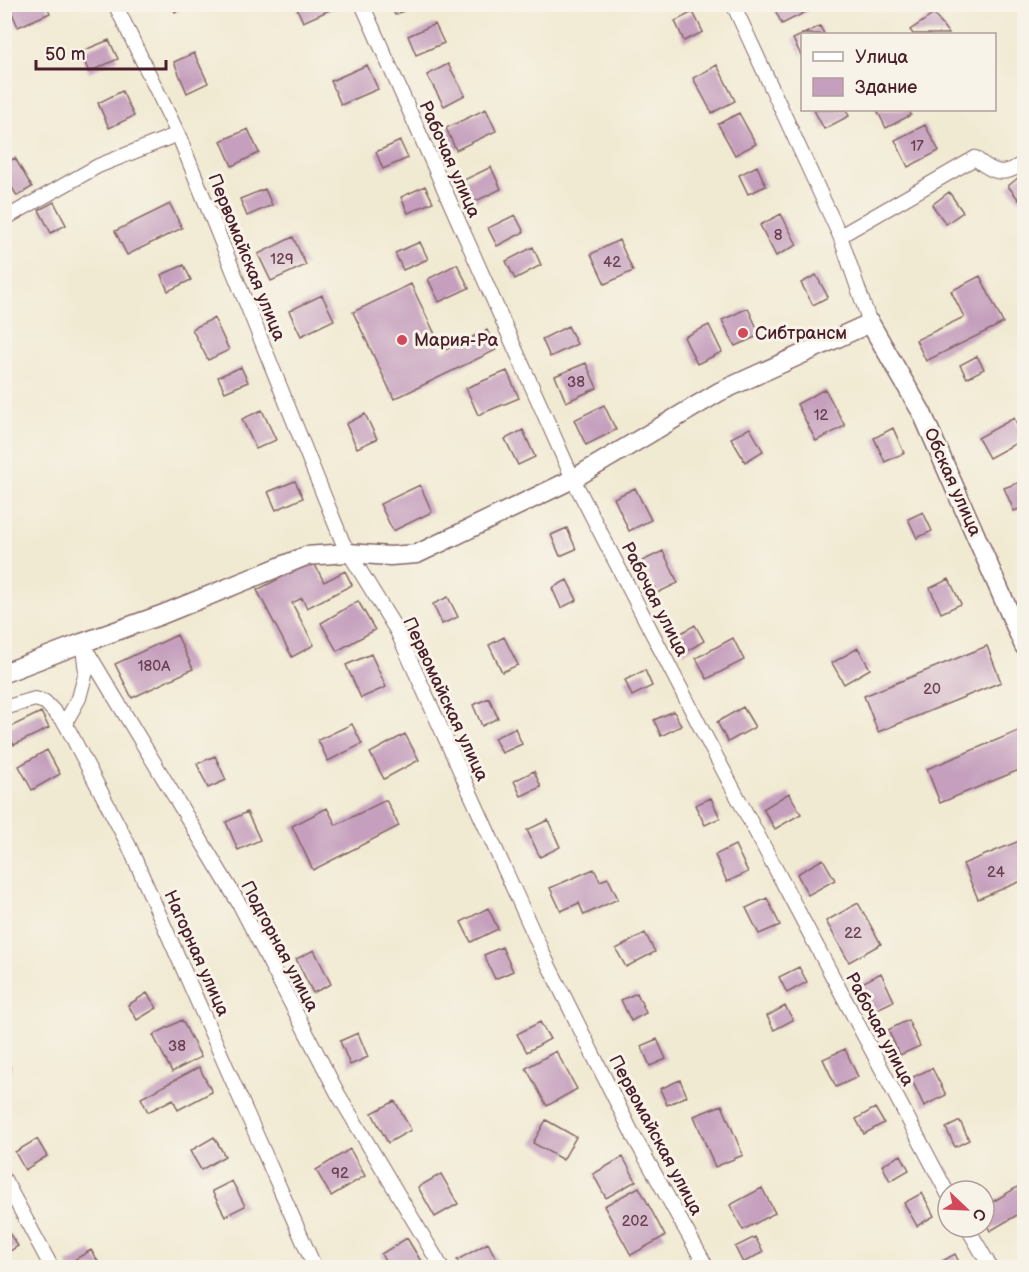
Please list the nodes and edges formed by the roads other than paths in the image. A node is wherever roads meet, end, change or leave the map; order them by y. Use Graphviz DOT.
graph roads {
  1 [pos="115,4"];
  2 [pos="362,4"];
  3 [pos="733,4"];
  4 [pos="178,134"];
  5 [pos="1024,162"];
  6 [pos="4,219"];
  7 [pos="840,236"];
  8 [pos="870,323"];
  9 [pos="573,479"];
  10 [pos="348,553"];
  11 [pos="82,643"];
  12 [pos="1024,646"];
  13 [pos="4,673"];
  14 [pos="4,708"];
  15 [pos="65,723"];
  16 [pos="4,1179"];
  17 [pos="940,1179"];
  18 [pos="974,1239"];
  19 [pos="51,1268"];
  20 [pos="315,1268"];
  21 [pos="442,1268"];
  22 [pos="707,1268"];
  23 [pos="991,1268"];
  1 -- 4 [label="street, Первомайская улица"];
  2 -- 9 [label="street, Рабочая улица"];
  3 -- 7 [label="street"];
  4 -- 6 [label="street"];
  4 -- 10 [label="street, Первомайская улица"];
  5 -- 7 [label="street"];
  7 -- 8 [label="street"];
  8 -- 9 [label="street"];
  8 -- 12 [label="street, Обская улица"];
  9 -- 10 [label="street"];
  9 -- 17 [label="street, Рабочая улица"];
  10 -- 11 [label="street"];
  10 -- 22 [label="street, Первомайская улица"];
  11 -- 13 [label="street"];
  11 -- 15 [label="street"];
  11 -- 21 [label="street, Подгорная улица"];
  14 -- 15 [label="street, Нагорная улица"];
  15 -- 20 [label="street, Нагорная улица"];
  16 -- 19 [label="street"];
  18 -- 23 [label="street"];
}
